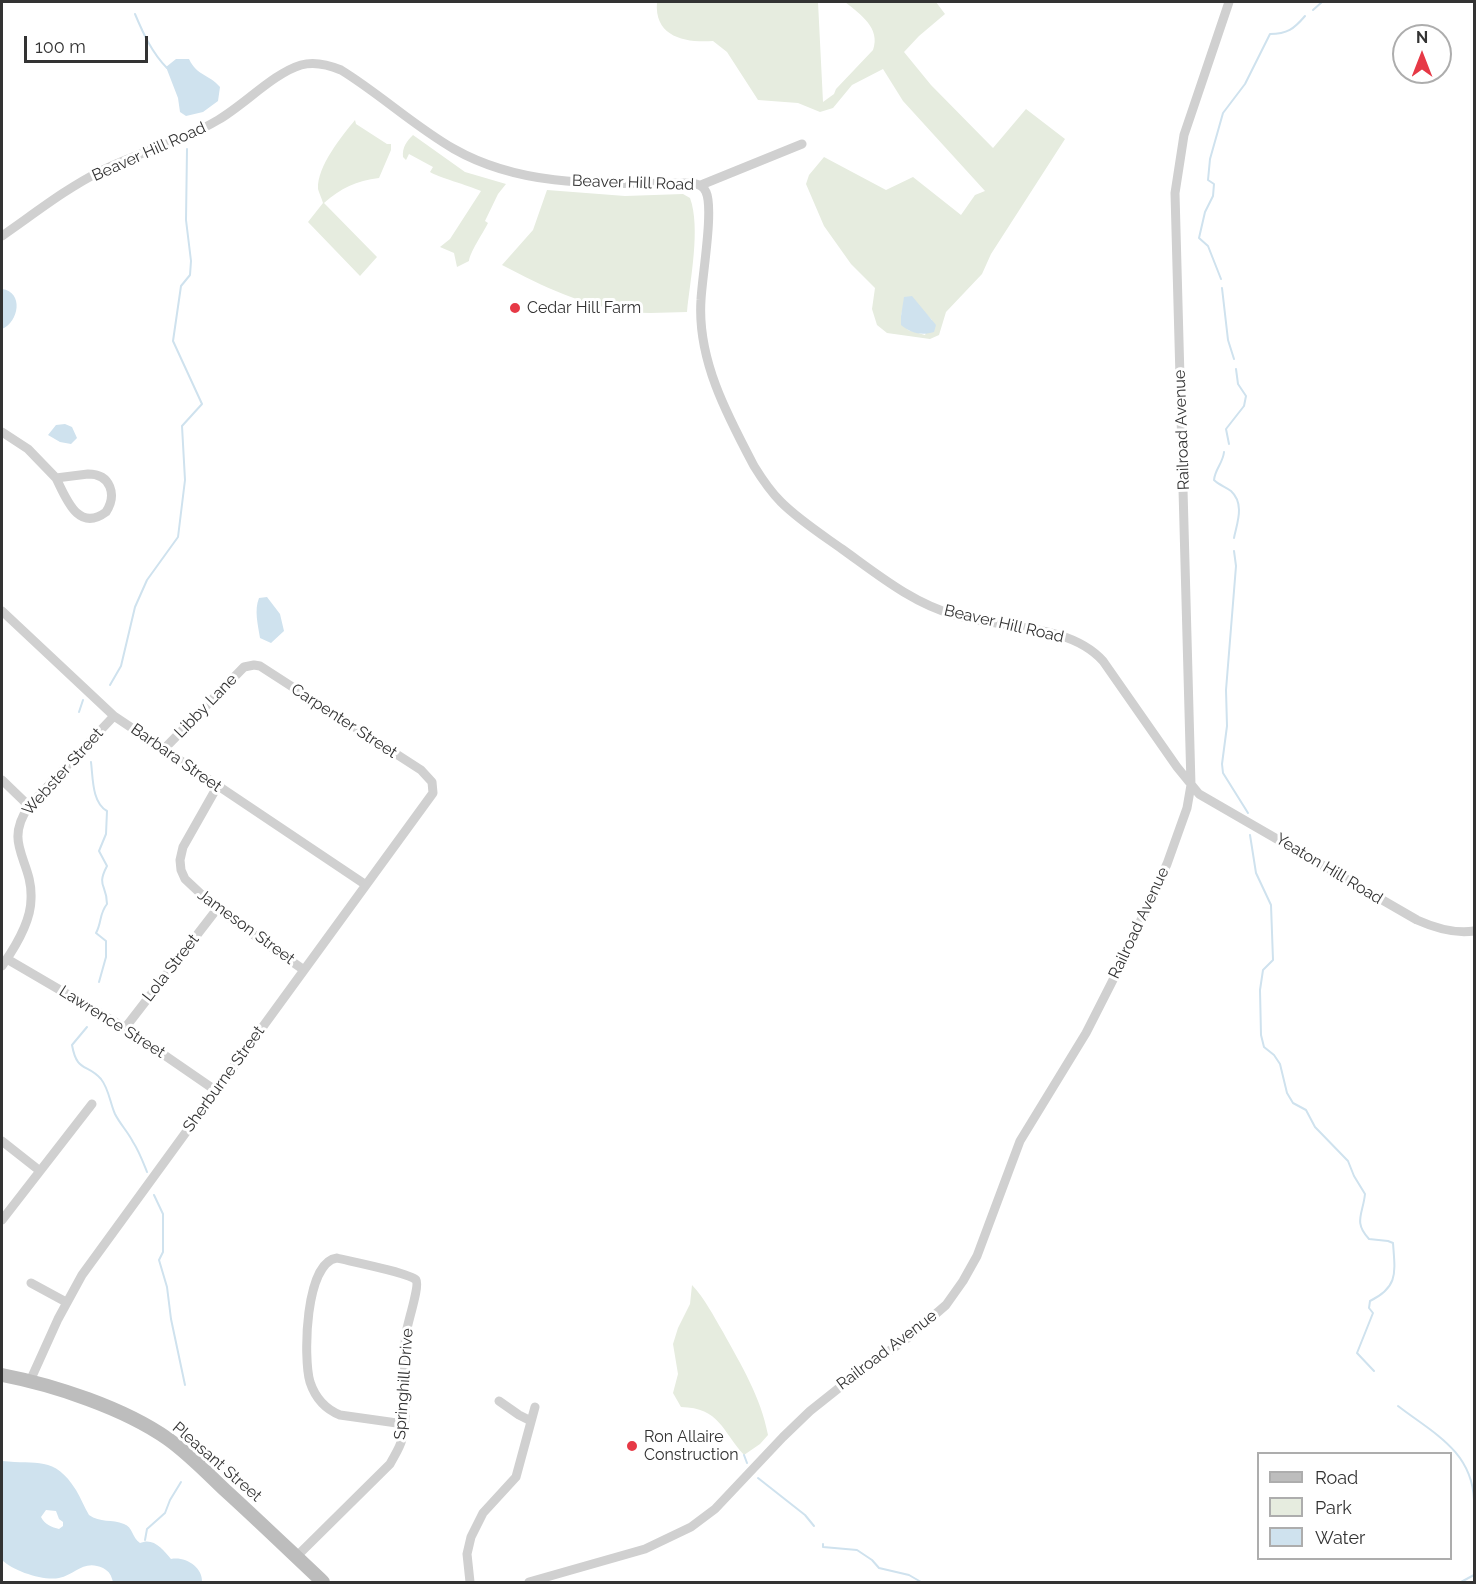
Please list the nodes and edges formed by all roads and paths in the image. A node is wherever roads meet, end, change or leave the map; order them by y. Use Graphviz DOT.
graph roads {
  1 [pos="1228,2"];
  2 [pos="802,144"];
  3 [pos="701,185"];
  4 [pos="2,236"];
  5 [pos="2,432"];
  6 [pos="56,478"];
  7 [pos="2,611"];
  8 [pos="249,665"];
  9 [pos="114,716"];
  10 [pos="164,749"];
  11 [pos="2,780"];
  12 [pos="1191,785"];
  13 [pos="217,787"];
  14 [pos="433,787"];
  15 [pos="29,806"];
  16 [pos="366,885"];
  17 [pos="217,909"];
  18 [pos="1474,931"];
  19 [pos="4,962"];
  20 [pos="304,970"];
  21 [pos="125,1028"];
  22 [pos="215,1090"];
  23 [pos="92,1104"];
  24 [pos="2,1141"];
  25 [pos="40,1171"];
  26 [pos="2,1220"];
  27 [pos="31,1283"];
  28 [pos="66,1302"];
  29 [pos="2,1375"];
  30 [pos="30,1381"];
  31 [pos="500,1401"];
  32 [pos="535,1407"];
  33 [pos="531,1421"];
  34 [pos="404,1424"];
  35 [pos="296,1557"];
  36 [pos="323,1582"];
  37 [pos="470,1582"];
  38 [pos="529,1582"];
  1 -- 12 [label="street, Railroad Avenue"];
  2 -- 3 [label="street"];
  3 -- 4 [label="street, Beaver Hill Road"];
  3 -- 12 [label="street, Beaver Hill Road"];
  5 -- 6 [label="street"];
  6 -- 6 [label="street"];
  7 -- 9 [label="street, Barbara Street"];
  8 -- 10 [label="street, Libby Lane"];
  8 -- 14 [label="street, Carpenter Street"];
  9 -- 10 [label="street, Barbara Street"];
  9 -- 15 [label="street, Webster Street"];
  10 -- 13 [label="street, Barbara Street"];
  11 -- 15 [label="street"];
  12 -- 18 [label="street, Yeaton Hill Road"];
  12 -- 38 [label="street, Railroad Avenue"];
  13 -- 16 [label="street, Barbara Street"];
  13 -- 17 [label="street, Jameson Street"];
  14 -- 16 [label="street, Sherburne Street"];
  15 -- 19 [label="street, Webster Street"];
  16 -- 20 [label="street, Sherburne Street"];
  17 -- 20 [label="street, Jameson Street"];
  17 -- 21 [label="street, Lola Street"];
  19 -- 21 [label="street, Lawrence Street"];
  20 -- 22 [label="street, Sherburne Street"];
  21 -- 22 [label="street, Lawrence Street"];
  22 -- 28 [label="street, Sherburne Street"];
  23 -- 25 [label="street"];
  24 -- 25 [label="street"];
  25 -- 26 [label="street"];
  27 -- 28 [label="street"];
  28 -- 30 [label="street, Sherburne Street"];
  29 -- 30 [label="main road, Pleasant Street"];
  30 -- 35 [label="main road, Pleasant Street"];
  31 -- 33 [label="street"];
  32 -- 33 [label="street"];
  33 -- 37 [label="street"];
  34 -- 34 [label="street, Springhill Drive"];
  34 -- 35 [label="street, Springhill Drive"];
  35 -- 36 [label="main road, Pleasant Street"];
}
